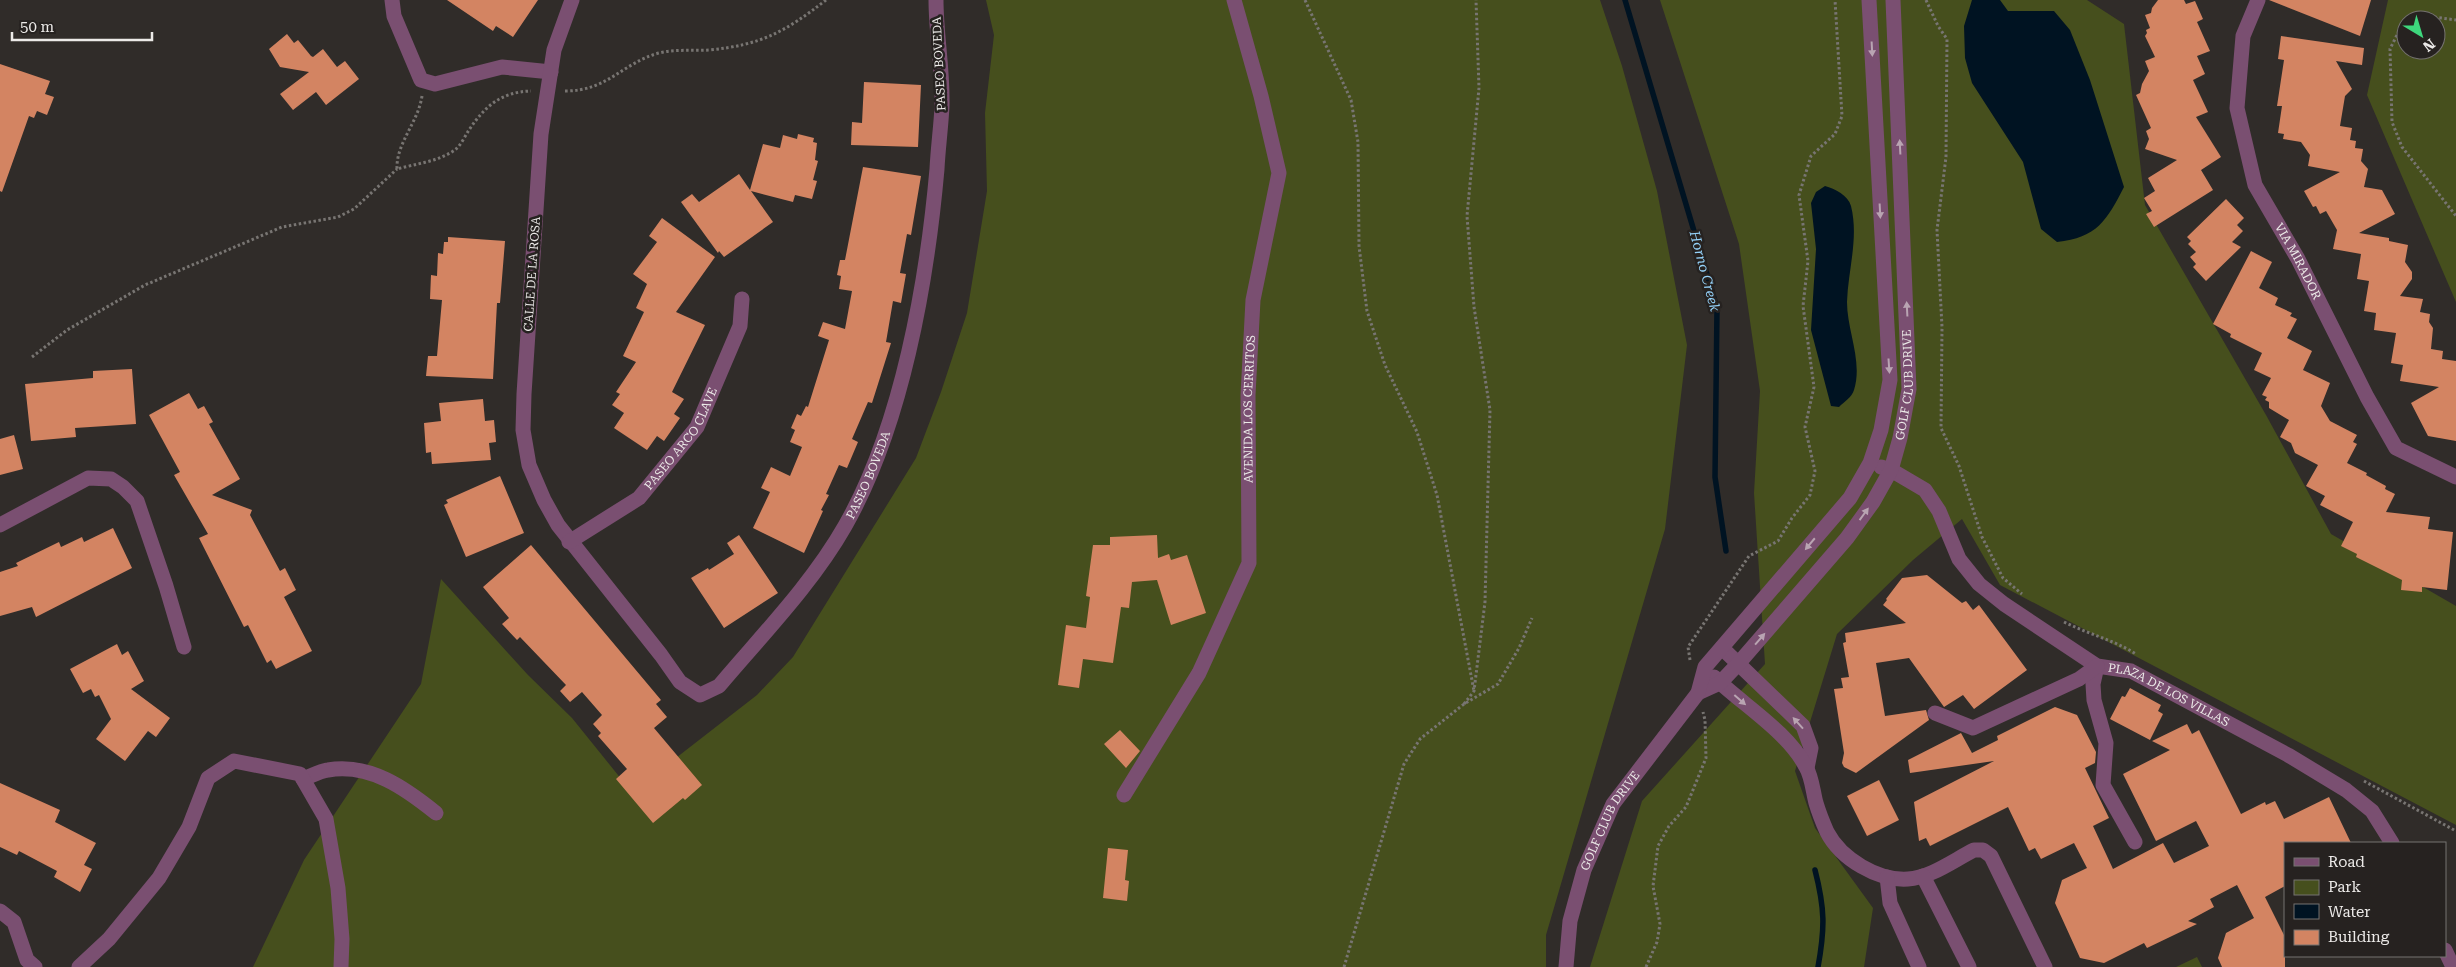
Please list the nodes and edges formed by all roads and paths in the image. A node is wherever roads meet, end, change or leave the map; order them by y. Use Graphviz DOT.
graph roads {
  1 [pos="392,0"];
  2 [pos="572,0"];
  3 [pos="826,0"];
  4 [pos="936,0"];
  5 [pos="1234,0"];
  6 [pos="1305,0"];
  7 [pos="1476,0"];
  8 [pos="1835,0"];
  9 [pos="1869,0"];
  10 [pos="1893,0"];
  11 [pos="1926,0"];
  12 [pos="2258,0"];
  13 [pos="2396,37"];
  14 [pos="551,72"];
  15 [pos="426,81"];
  16 [pos="548,91"];
  17 [pos="397,169"];
  18 [pos="2456,216"];
  19 [pos="742,299"];
  20 [pos="32,357"];
  21 [pos="1870,463"];
  22 [pos="1891,470"];
  23 [pos="2456,477"];
  24 [pos="0,525"];
  25 [pos="569,542"];
  26 [pos="2030,600"];
  27 [pos="1532,618"];
  28 [pos="2059,620"];
  29 [pos="184,647"];
  30 [pos="1722,648"];
  31 [pos="2143,659"];
  32 [pos="1738,664"];
  33 [pos="2097,666"];
  34 [pos="1698,667"];
  35 [pos="1720,683"];
  36 [pos="1474,691"];
  37 [pos="1698,693"];
  38 [pos="1464,704"];
  39 [pos="1936,713"];
  40 [pos="1807,768"];
  41 [pos="303,778"];
  42 [pos="2361,780"];
  43 [pos="1124,796"];
  44 [pos="436,813"];
  45 [pos="2456,831"];
  46 [pos="2135,842"];
  47 [pos="2391,842"];
  48 [pos="1923,876"];
  49 [pos="1887,877"];
  50 [pos="0,911"];
  51 [pos="2446,952"];
  52 [pos="35,967"];
  53 [pos="79,967"];
  54 [pos="341,967"];
  55 [pos="1344,967"];
  56 [pos="1566,967"];
  57 [pos="1646,967"];
  58 [pos="1919,967"];
  59 [pos="1969,967"];
  60 [pos="2045,967"];
  61 [pos="2453,967"];
  1 -- 15 [label="street"];
  2 -- 14 [label="street, CALLE DE LA ROSA"];
  3 -- 16 [label="path"];
  4 -- 25 [label="street, PASEO BOVEDA"];
  5 -- 43 [label="street, AVENIDA LOS CERRITOS"];
  6 -- 36 [label="path"];
  7 -- 36 [label="path"];
  8 -- 34 [label="path"];
  9 -- 21 [label="street, GOLF CLUB DRIVE, one-way"];
  22 -- 10 [label="street, GOLF CLUB DRIVE, one-way"];
  11 -- 26 [label="path"];
  12 -- 23 [label="street, VIA MIRADOR"];
  13 -- 18 [label="path"];
  14 -- 15 [label="street"];
  14 -- 16 [label="street, CALLE DE LA ROSA"];
  15 -- 17 [label="path"];
  16 -- 17 [label="path"];
  16 -- 25 [label="street, CALLE DE LA ROSA"];
  17 -- 20 [label="path"];
  19 -- 25 [label="street, PASEO ARCO CLAVE"];
  21 -- 22 [label="street, PLAZA DE LOS VILLAS"];
  21 -- 30 [label="street, GOLF CLUB DRIVE, one-way"];
  32 -- 22 [label="street, GOLF CLUB DRIVE, one-way"];
  22 -- 33 [label="street, PLAZA DE LOS VILLAS"];
  24 -- 29 [label="street"];
  27 -- 38 [label="path"];
  28 -- 31 [label="path"];
  30 -- 32 [label="street"];
  30 -- 34 [label="street, GOLF CLUB DRIVE"];
  32 -- 35 [label="street, GOLF CLUB DRIVE"];
  40 -- 32 [label="street, one-way"];
  33 -- 39 [label="street"];
  33 -- 46 [label="street"];
  33 -- 47 [label="street, PLAZA DE LOS VILLAS"];
  34 -- 35 [label="street"];
  34 -- 37 [label="street, GOLF CLUB DRIVE"];
  35 -- 37 [label="street, GOLF CLUB DRIVE"];
  35 -- 40 [label="street, one-way"];
  36 -- 38 [label="path"];
  37 -- 56 [label="street, GOLF CLUB DRIVE"];
  37 -- 57 [label="path"];
  38 -- 55 [label="path"];
  40 -- 49 [label="street"];
  41 -- 44 [label="street"];
  41 -- 53 [label="street"];
  41 -- 54 [label="street"];
  42 -- 45 [label="path"];
  48 -- 49 [label="street"];
  48 -- 59 [label="street"];
  48 -- 60 [label="street"];
  49 -- 58 [label="street"];
  50 -- 52 [label="street"];
  51 -- 61 [label="street"];
}
